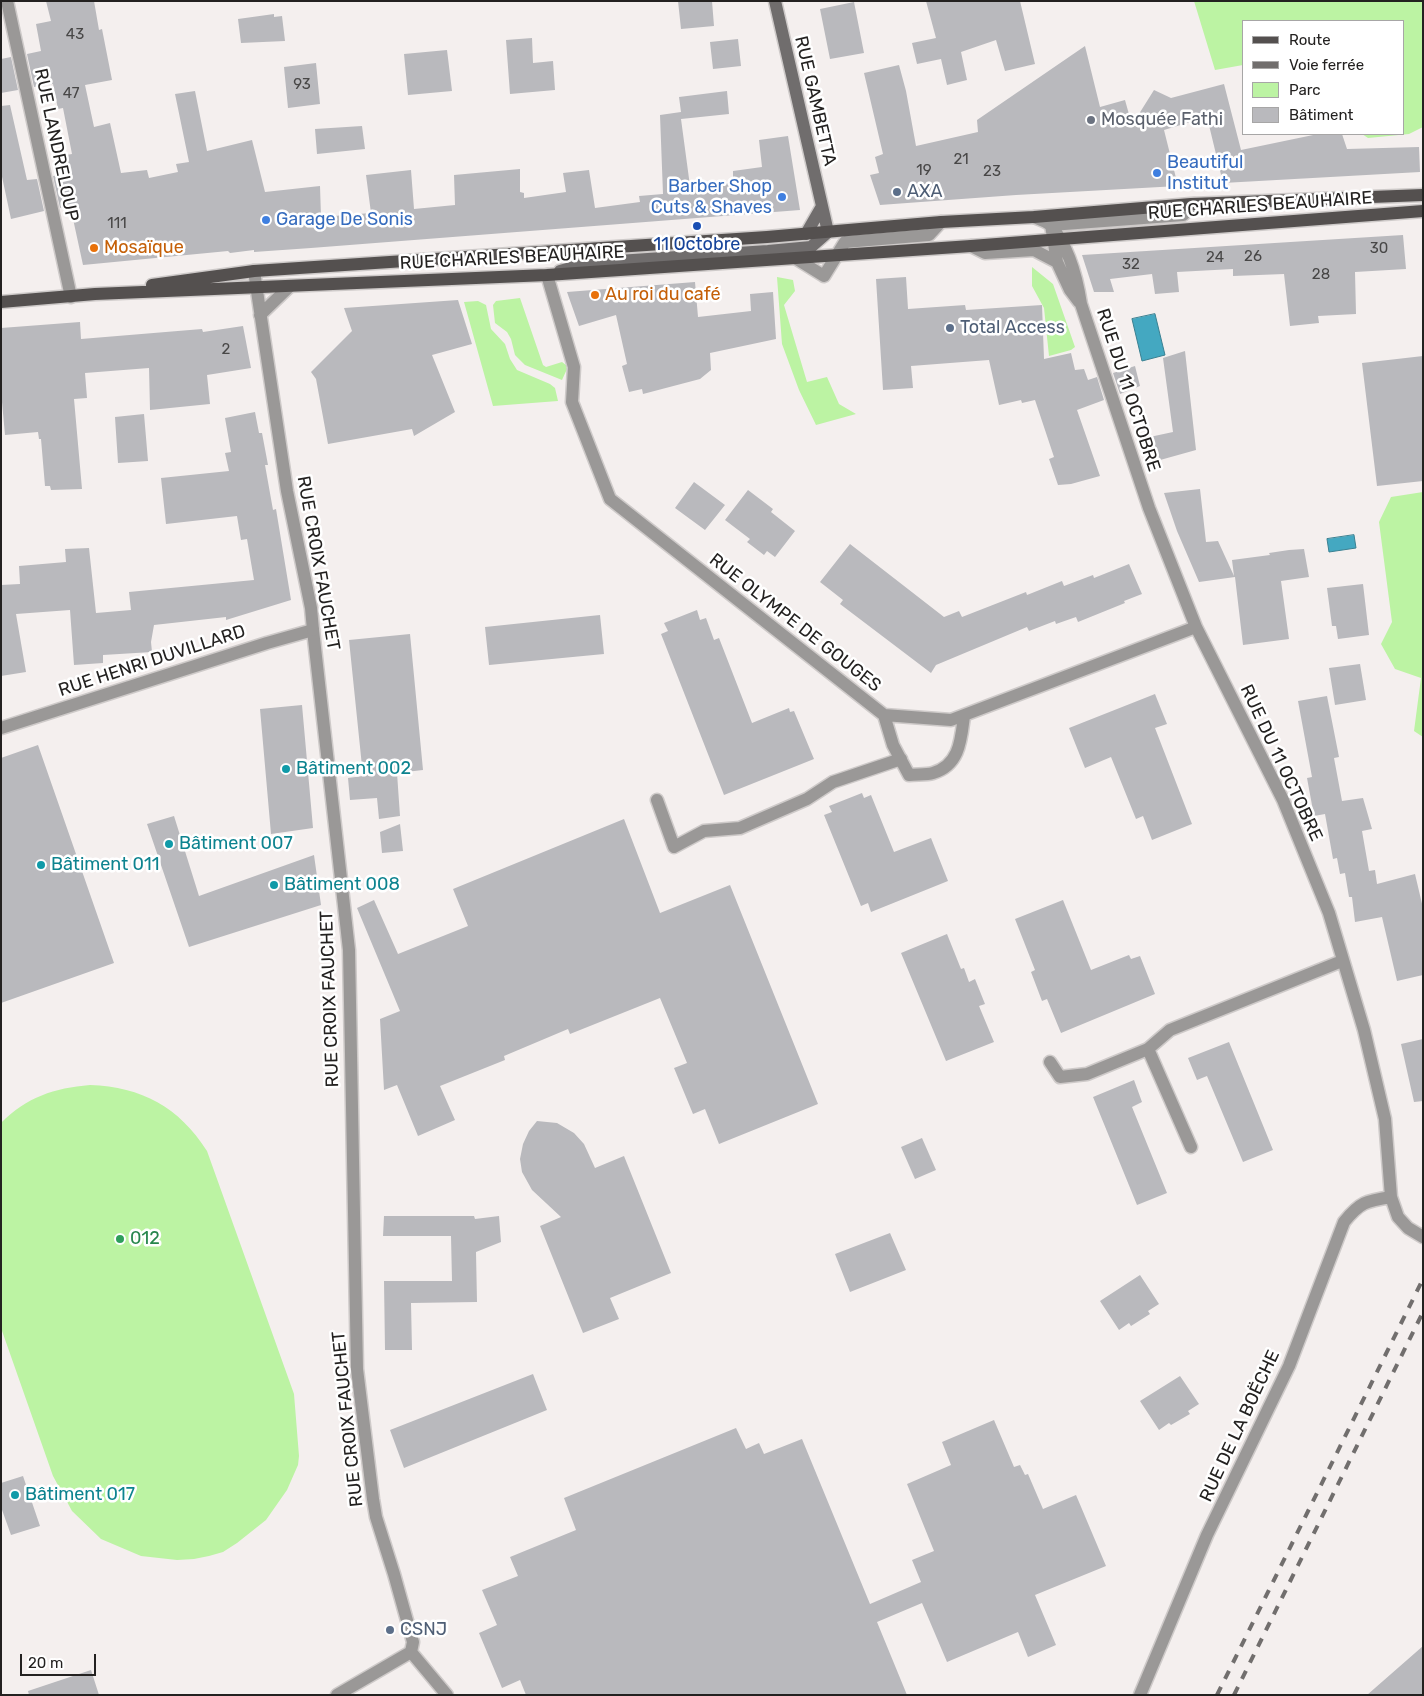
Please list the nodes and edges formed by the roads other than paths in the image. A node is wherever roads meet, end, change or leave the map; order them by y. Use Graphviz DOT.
graph roads {
  1 [pos="7,1"];
  2 [pos="775,1"];
  3 [pos="1423,195"];
  4 [pos="1194,204"];
  5 [pos="821,208"];
  6 [pos="1423,211"];
  7 [pos="1034,217"];
  8 [pos="941,222"];
  9 [pos="1051,224"];
  10 [pos="898,226"];
  11 [pos="830,232"];
  12 [pos="806,234"];
  13 [pos="906,237"];
  14 [pos="1076,237"];
  15 [pos="971,246"];
  16 [pos="915,250"];
  17 [pos="837,255"];
  18 [pos="822,256"];
  19 [pos="1069,256"];
  20 [pos="795,258"];
  21 [pos="1057,262"];
  22 [pos="254,271"];
  23 [pos="547,275"];
  24 [pos="824,276"];
  25 [pos="290,286"];
  26 [pos="258,289"];
  27 [pos="71,296"];
  28 [pos="1,302"];
  29 [pos="1081,304"];
  30 [pos="260,315"];
  31 [pos="1196,626"];
  32 [pos="313,630"];
  33 [pos="884,715"];
  34 [pos="964,716"];
  35 [pos="1,728"];
  36 [pos="901,759"];
  37 [pos="657,800"];
  38 [pos="1342,961"];
  39 [pos="1148,1049"];
  40 [pos="1050,1062"];
  41 [pos="1191,1147"];
  42 [pos="1391,1197"];
  43 [pos="1423,1237"];
  44 [pos="411,1652"];
  45 [pos="337,1695"];
  46 [pos="447,1695"];
  47 [pos="1140,1695"];
  1 -- 27 [label="street, RUE LANDRELOUP"];
  2 -- 5 [label="main road, RUE GAMBETTA"];
  3 -- 4 [label="main road"];
  4 -- 7 [label="main road"];
  4 -- 9 [label="street"];
  5 -- 11 [label="main road"];
  5 -- 11 [label="main road, RUE GAMBETTA"];
  5 -- 12 [label="main road"];
  6 -- 14 [label="main road, RUE CHARLES BEAUHAIRE"];
  7 -- 8 [label="main road"];
  7 -- 9 [label="street"];
  8 -- 10 [label="main road"];
  8 -- 13 [label="street"];
  9 -- 19 [label="street, RUE DU 11 OCTOBRE"];
  9 -- 21 [label="street, RUE DU 11 OCTOBRE"];
  10 -- 11 [label="main road"];
  10 -- 13 [label="street"];
  11 -- 12 [label="main road"];
  11 -- 17 [label="main road"];
  11 -- 18 [label="street"];
  11 -- 23 [label="main road"];
  12 -- 22 [label="main road"];
  13 -- 16 [label="street"];
  13 -- 17 [label="street"];
  14 -- 15 [label="main road, RUE CHARLES BEAUHAIRE"];
  14 -- 19 [label="street"];
  15 -- 16 [label="main road, RUE CHARLES BEAUHAIRE"];
  15 -- 21 [label="street"];
  16 -- 17 [label="main road, RUE CHARLES BEAUHAIRE"];
  17 -- 18 [label="main road, RUE CHARLES BEAUHAIRE"];
  17 -- 24 [label="street"];
  18 -- 20 [label="main road, RUE CHARLES BEAUHAIRE"];
  18 -- 24 [label="street"];
  19 -- 29 [label="street, RUE DU 11 OCTOBRE"];
  20 -- 23 [label="main road, RUE CHARLES BEAUHAIRE"];
  20 -- 24 [label="street"];
  21 -- 29 [label="street, RUE DU 11 OCTOBRE"];
  22 -- 26 [label="street, RUE CROIX FAUCHET"];
  22 -- 27 [label="main road"];
  23 -- 25 [label="main road, RUE CHARLES BEAUHAIRE"];
  23 -- 33 [label="street, RUE OLYMPE DE GOUGES"];
  25 -- 26 [label="main road, RUE CHARLES BEAUHAIRE"];
  25 -- 30 [label="street"];
  26 -- 27 [label="main road, RUE CHARLES BEAUHAIRE"];
  26 -- 30 [label="street, RUE CROIX FAUCHET"];
  27 -- 28 [label="main road"];
  29 -- 31 [label="street, RUE DU 11 OCTOBRE"];
  30 -- 32 [label="street, RUE CROIX FAUCHET"];
  31 -- 34 [label="street, RUE OLYMPE DE GOUGES"];
  31 -- 38 [label="street, RUE DU 11 OCTOBRE"];
  32 -- 35 [label="street, RUE HENRI DUVILLARD"];
  32 -- 44 [label="street, RUE CROIX FAUCHET"];
  33 -- 34 [label="street, RUE OLYMPE DE GOUGES"];
  33 -- 36 [label="street"];
  34 -- 36 [label="street"];
  36 -- 37 [label="street"];
  38 -- 39 [label="street"];
  38 -- 42 [label="street, RUE DU 11 OCTOBRE"];
  39 -- 40 [label="street"];
  39 -- 41 [label="street"];
  42 -- 43 [label="street, RUE DU 11 OCTOBRE"];
  42 -- 47 [label="street, RUE DE LA BOËCHE"];
  44 -- 45 [label="street"];
  44 -- 46 [label="street"];
}
